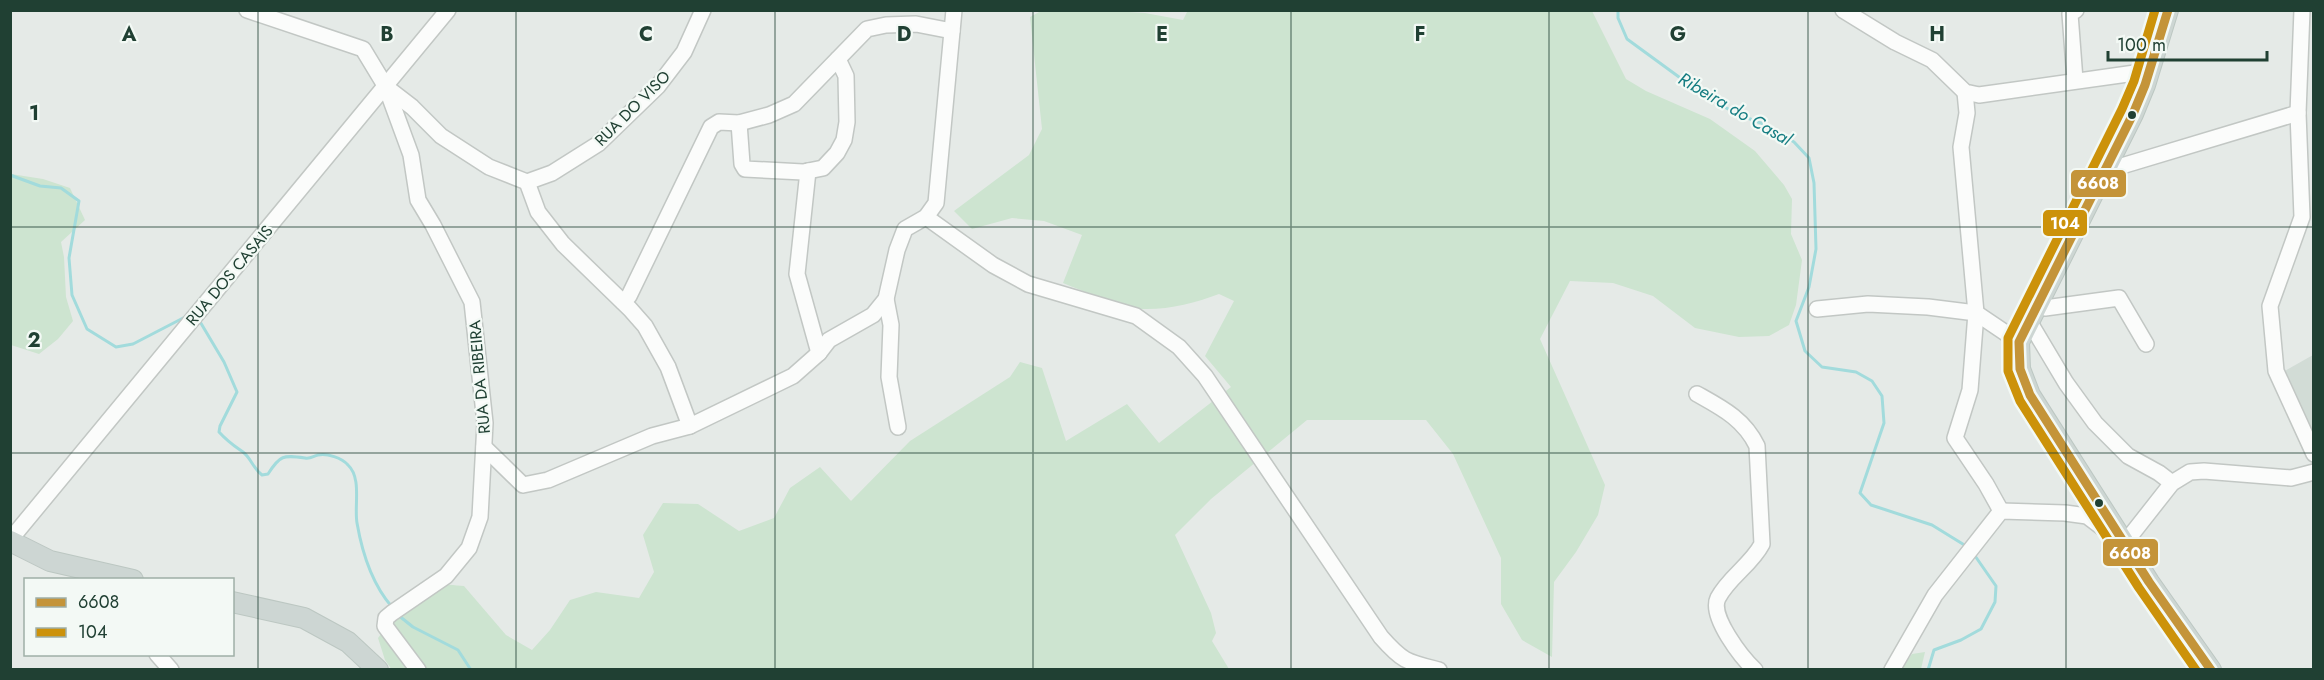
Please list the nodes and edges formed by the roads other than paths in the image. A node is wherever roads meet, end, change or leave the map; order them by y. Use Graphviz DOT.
graph roads {
  1 [pos="247,10"];
  2 [pos="448,10"];
  3 [pos="704,10"];
  4 [pos="954,10"];
  5 [pos="1843,10"];
  6 [pos="2076,10"];
  7 [pos="2168,10"];
  8 [pos="2302,10"];
  9 [pos="952,31"];
  10 [pos="838,58"];
  11 [pos="2149,71"];
  12 [pos="2075,80"];
  13 [pos="386,87"];
  14 [pos="1965,92"];
  15 [pos="2298,113"];
  16 [pos="739,123"];
  17 [pos="808,171"];
  18 [pos="2105,171"];
  19 [pos="527,182"];
  20 [pos="926,217"];
  21 [pos="886,299"];
  22 [pos="623,302"];
  23 [pos="1818,309"];
  24 [pos="2033,312"];
  25 [pos="1976,313"];
  26 [pos="2019,342"];
  27 [pos="2146,344"];
  28 [pos="819,353"];
  29 [pos="1697,394"];
  30 [pos="690,426"];
  31 [pos="898,427"];
  32 [pos="484,447"];
  33 [pos="2313,454"];
  34 [pos="2313,472"];
  35 [pos="2172,483"];
  36 [pos="2001,511"];
  37 [pos="10,540"];
  38 [pos="2124,544"];
  39 [pos="129,578"];
  40 [pos="234,602"];
  41 [pos="159,656"];
  42 [pos="171,669"];
  43 [pos="378,669"];
  44 [pos="418,669"];
  45 [pos="1439,669"];
  46 [pos="1755,669"];
  47 [pos="1892,669"];
  48 [pos="2211,669"];
  1 -- 13 [label="street"];
  2 -- 13 [label="street, RUA DOS CASAIS"];
  3 -- 19 [label="street, RUA DO VISO"];
  4 -- 9 [label="street"];
  5 -- 14 [label="street"];
  6 -- 12 [label="street"];
  7 -- 11 [label="main road"];
  8 -- 15 [label="street"];
  9 -- 10 [label="street"];
  9 -- 20 [label="street"];
  10 -- 16 [label="street"];
  10 -- 17 [label="street"];
  11 -- 12 [label="street"];
  11 -- 18 [label="main road"];
  12 -- 14 [label="street"];
  13 -- 19 [label="street"];
  13 -- 32 [label="street, RUA DA RIBEIRA"];
  13 -- 37 [label="street, RUA DOS CASAIS"];
  14 -- 25 [label="street"];
  15 -- 18 [label="street"];
  15 -- 33 [label="street"];
  16 -- 17 [label="street"];
  16 -- 22 [label="street"];
  17 -- 28 [label="street"];
  18 -- 24 [label="main road"];
  19 -- 22 [label="street"];
  20 -- 21 [label="street"];
  20 -- 45 [label="street"];
  21 -- 28 [label="street"];
  21 -- 31 [label="street"];
  22 -- 30 [label="street"];
  23 -- 25 [label="street"];
  24 -- 26 [label="main road"];
  24 -- 27 [label="street"];
  24 -- 35 [label="street"];
  25 -- 26 [label="street"];
  25 -- 36 [label="street"];
  26 -- 38 [label="main road"];
  28 -- 30 [label="street"];
  29 -- 46 [label="street"];
  30 -- 32 [label="street"];
  32 -- 44 [label="street, RUA DA RIBEIRA"];
  34 -- 35 [label="street"];
  35 -- 38 [label="street"];
  36 -- 38 [label="street"];
  36 -- 47 [label="street"];
  37 -- 39 [label="main road"];
  38 -- 48 [label="main road"];
  40 -- 43 [label="main road"];
  41 -- 42 [label="street"];
}
